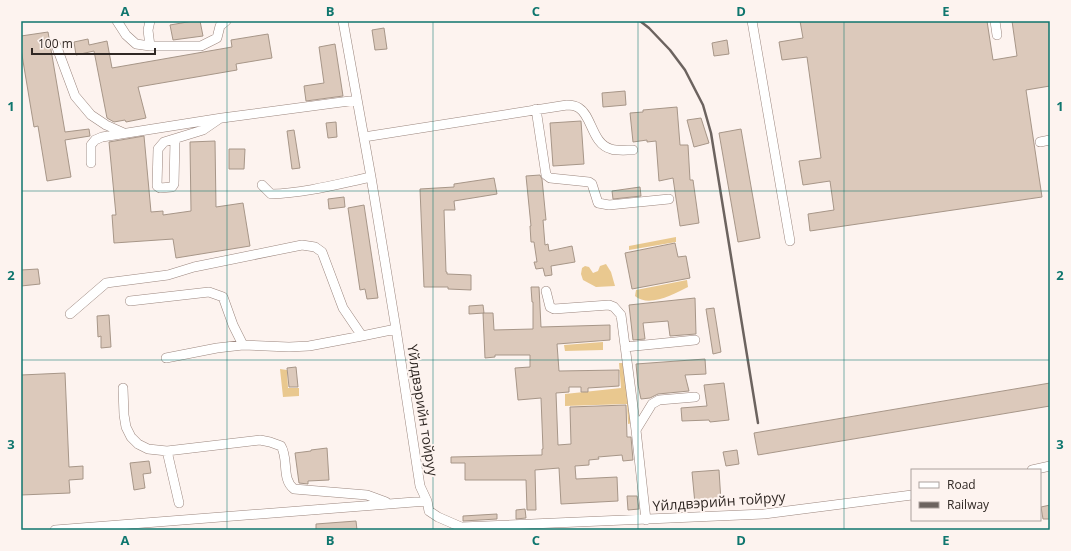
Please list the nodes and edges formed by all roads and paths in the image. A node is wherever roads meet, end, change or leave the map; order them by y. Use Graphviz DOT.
graph roads {
  1 [pos="117,21"];
  2 [pos="150,21"];
  3 [pos="226,21"];
  4 [pos="342,21"];
  5 [pos="752,21"];
  6 [pos="995,21"];
  7 [pos="997,35"];
  8 [pos="56,45"];
  9 [pos="150,46"];
  10 [pos="357,100"];
  11 [pos="536,109"];
  12 [pos="222,118"];
  13 [pos="124,133"];
  14 [pos="364,137"];
  15 [pos="175,139"];
  16 [pos="1050,140"];
  17 [pos="1040,142"];
  18 [pos="633,150"];
  19 [pos="91,163"];
  20 [pos="371,177"];
  21 [pos="262,185"];
  22 [pos="669,199"];
  23 [pos="790,241"];
  24 [pos="546,291"];
  25 [pos="130,301"];
  26 [pos="70,314"];
  27 [pos="396,329"];
  28 [pos="362,336"];
  29 [pos="695,340"];
  30 [pos="243,345"];
  31 [pos="625,347"];
  32 [pos="166,358"];
  33 [pos="123,388"];
  34 [pos="695,396"];
  35 [pos="636,430"];
  36 [pos="167,451"];
  37 [pos="1050,466"];
  38 [pos="1036,469"];
  39 [pos="911,494"];
  40 [pos="427,501"];
  41 [pos="179,503"];
  42 [pos="389,504"];
  43 [pos="646,520"];
  44 [pos="55,530"];
  1 -- 9 [label="lane"];
  2 -- 9 [label="lane"];
  3 -- 9 [label="lane"];
  4 -- 10 [label="lane, Үйлдвэрийн тойруу"];
  5 -- 23 [label="lane"];
  6 -- 7 [label="lane"];
  8 -- 13 [label="lane"];
  10 -- 12 [label="lane"];
  10 -- 14 [label="lane, Үйлдвэрийн тойруу"];
  11 -- 14 [label="lane"];
  11 -- 18 [label="lane"];
  11 -- 22 [label="lane"];
  12 -- 13 [label="lane"];
  12 -- 15 [label="lane"];
  13 -- 19 [label="lane"];
  14 -- 20 [label="lane, Үйлдвэрийн тойруу"];
  15 -- 15 [label="lane"];
  16 -- 17 [label="lane"];
  20 -- 21 [label="lane"];
  20 -- 27 [label="lane, Үйлдвэрийн тойруу"];
  24 -- 31 [label="lane"];
  25 -- 30 [label="lane"];
  26 -- 28 [label="lane"];
  27 -- 28 [label="lane"];
  27 -- 40 [label="lane, Үйлдвэрийн тойруу"];
  28 -- 30 [label="lane"];
  29 -- 31 [label="lane"];
  30 -- 32 [label="lane"];
  31 -- 35 [label="lane"];
  33 -- 36 [label="lane"];
  34 -- 35 [label="lane"];
  35 -- 43 [label="lane"];
  36 -- 41 [label="lane"];
  36 -- 42 [label="lane"];
  37 -- 38 [label="lane"];
  39 -- 43 [label="lane, Үйлдвэрийн тойруу"];
  40 -- 42 [label="lane"];
  40 -- 43 [label="lane, Үйлдвэрийн тойруу"];
  42 -- 44 [label="lane"];
}
